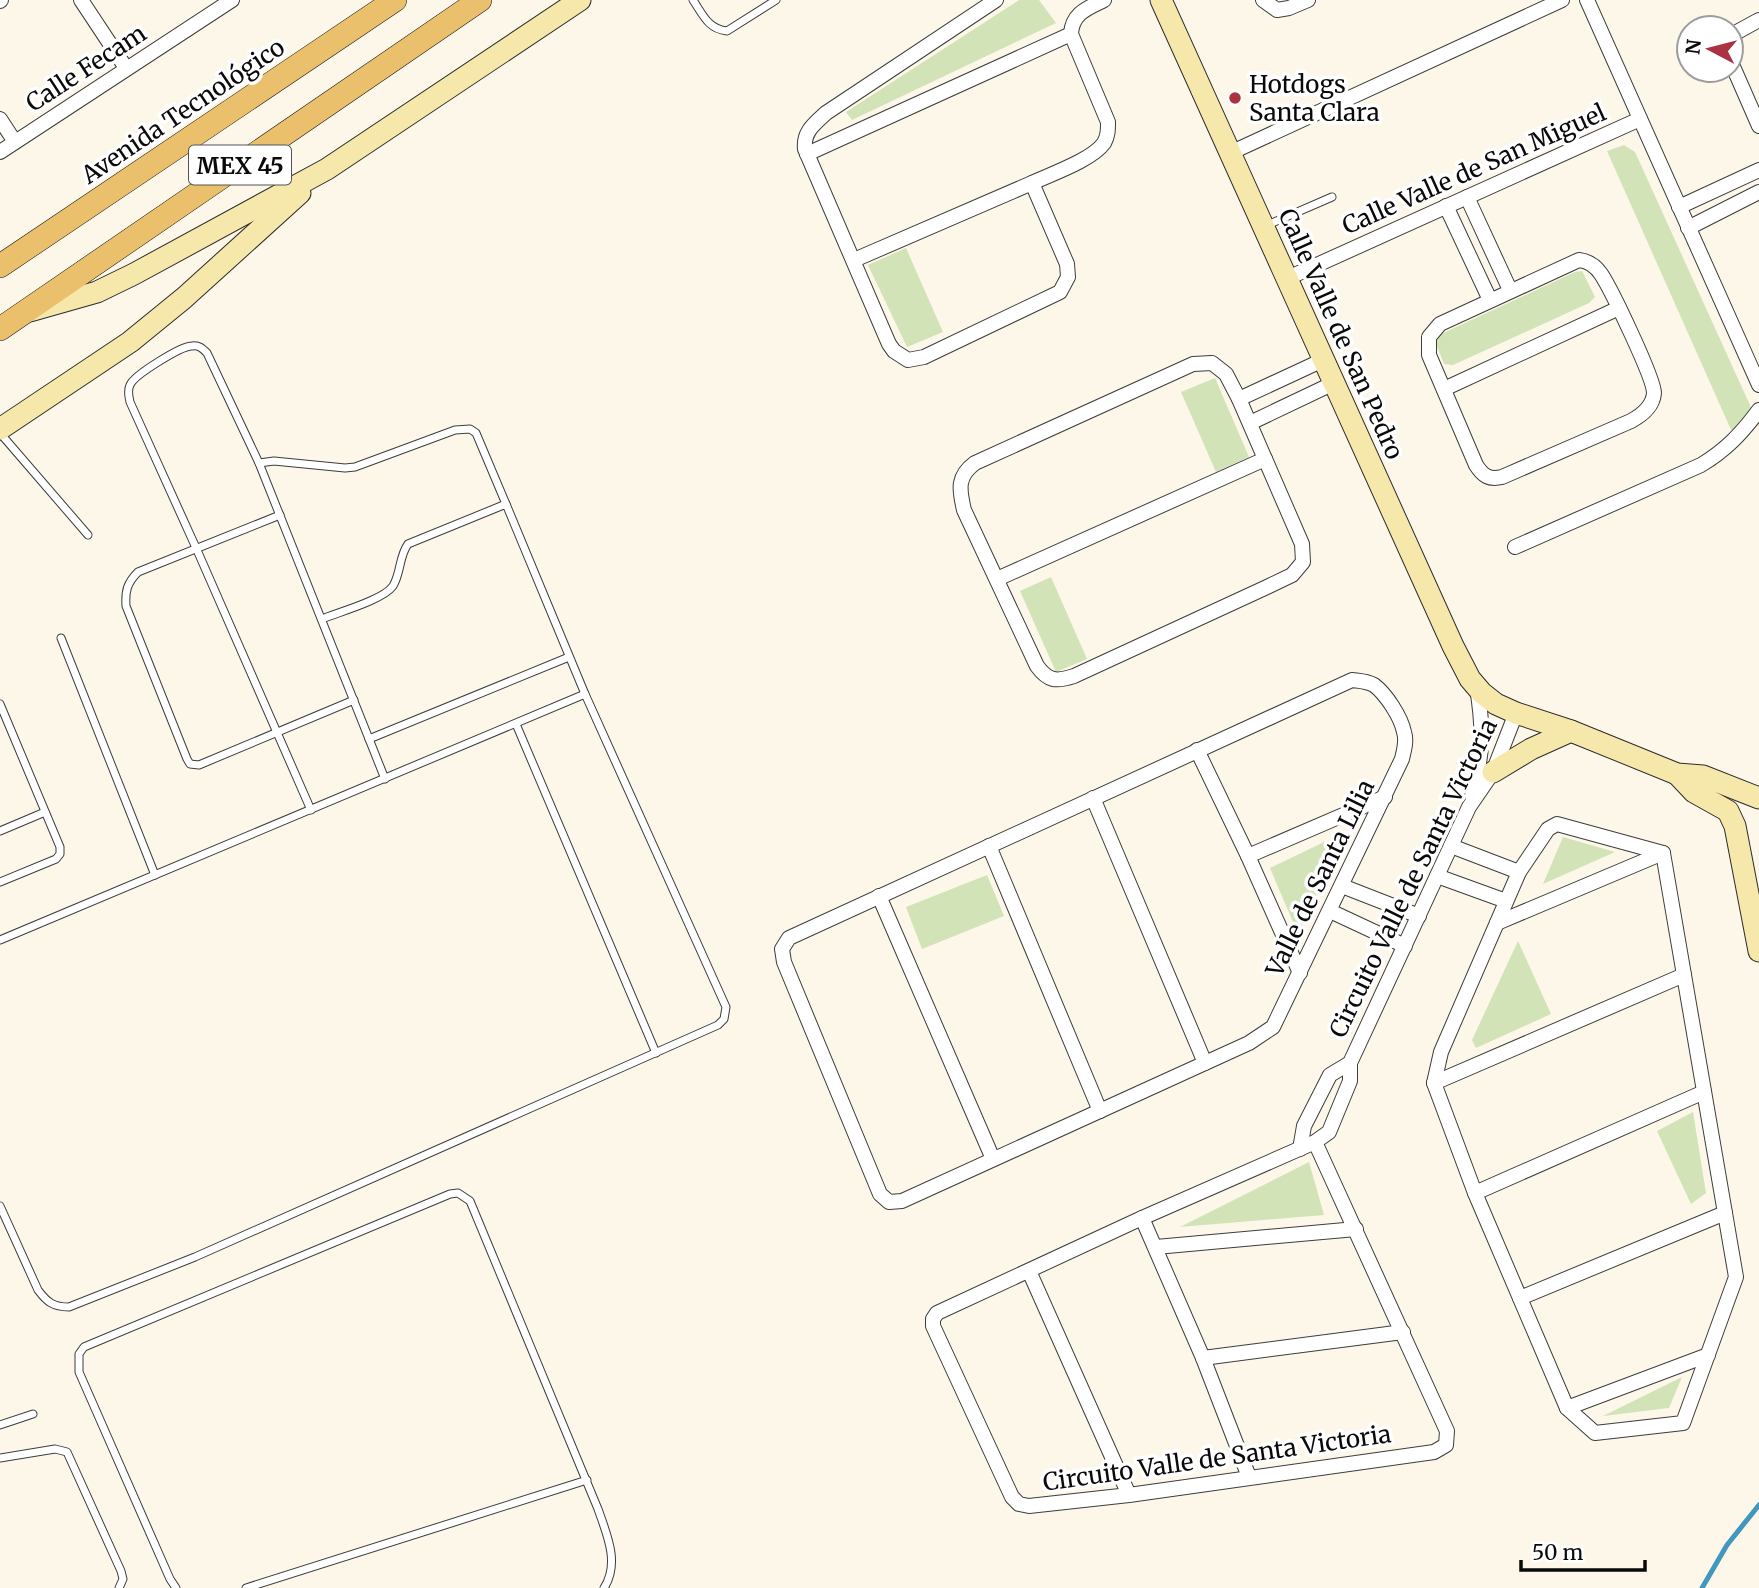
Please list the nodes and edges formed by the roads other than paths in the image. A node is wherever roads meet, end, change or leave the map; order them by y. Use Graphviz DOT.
graph roads {
  1 [pos="82,0"];
  2 [pos="232,0"];
  3 [pos="395,0"];
  4 [pos="480,0"];
  5 [pos="580,0"];
  6 [pos="693,0"];
  7 [pos="776,0"];
  8 [pos="996,0"];
  9 [pos="1104,0"];
  10 [pos="1161,0"];
  11 [pos="1263,0"];
  12 [pos="1308,0"];
  13 [pos="1562,0"];
  14 [pos="1587,0"];
  15 [pos="1071,34"];
  16 [pos="126,68"];
  17 [pos="1741,84"];
  18 [pos="1640,118"];
  19 [pos="0,119"];
  20 [pos="1759,126"];
  21 [pos="15,142"];
  22 [pos="0,152"];
  23 [pos="1230,153"];
  24 [pos="807,154"];
  25 [pos="327,169"];
  26 [pos="1759,170"];
  27 [pos="1032,183"];
  28 [pos="1759,192"];
  29 [pos="1332,197"];
  30 [pos="1467,197"];
  31 [pos="1446,206"];
  32 [pos="1679,207"];
  33 [pos="1264,226"];
  34 [pos="1688,228"];
  35 [pos="854,260"];
  36 [pos="0,266"];
  37 [pos="1288,278"];
  38 [pos="1510,290"];
  39 [pos="1490,300"];
  40 [pos="1619,308"];
  41 [pos="26,312"];
  42 [pos="0,329"];
  43 [pos="1324,360"];
  44 [pos="1334,383"];
  45 [pos="1759,385"];
  46 [pos="1444,390"];
  47 [pos="1239,400"];
  48 [pos="1759,410"];
  49 [pos="1250,424"];
  50 [pos="0,431"];
  51 [pos="1265,459"];
  52 [pos="259,463"];
  53 [pos="506,504"];
  54 [pos="280,515"];
  55 [pos="88,535"];
  56 [pos="1515,547"];
  57 [pos="197,550"];
  58 [pos="997,579"];
  59 [pos="322,619"];
  60 [pos="61,638"];
  61 [pos="569,657"];
  62 [pos="1477,687"];
  63 [pos="585,694"];
  64 [pos="354,700"];
  65 [pos="0,704"];
  66 [pos="1516,713"];
  67 [pos="516,724"];
  68 [pos="278,731"];
  69 [pos="1571,731"];
  70 [pos="369,739"];
  71 [pos="1197,750"];
  72 [pos="1493,772"];
  73 [pos="1677,774"];
  74 [pos="385,779"];
  75 [pos="1385,797"];
  76 [pos="1757,797"];
  77 [pos="1093,798"];
  78 [pos="1469,807"];
  79 [pos="311,810"];
  80 [pos="45,812"];
  81 [pos="0,831"];
  82 [pos="989,846"];
  83 [pos="1451,846"];
  84 [pos="1663,853"];
  85 [pos="1248,856"];
  86 [pos="1519,872"];
  87 [pos="155,876"];
  88 [pos="1437,876"];
  89 [pos="0,882"];
  90 [pos="1342,886"];
  91 [pos="879,896"];
  92 [pos="1506,901"];
  93 [pos="1330,911"];
  94 [pos="1419,916"];
  95 [pos="1497,923"];
  96 [pos="0,940"];
  97 [pos="1405,946"];
  98 [pos="1759,951"];
  99 [pos="1300,973"];
  100 [pos="1684,975"];
  101 [pos="656,1052"];
  102 [pos="1205,1063"];
  103 [pos="1350,1063"];
  104 [pos="1434,1083"];
  105 [pos="1704,1092"];
  106 [pos="1100,1111"];
  107 [pos="1315,1142"];
  108 [pos="1300,1149"];
  109 [pos="993,1160"];
  110 [pos="1475,1193"];
  111 [pos="0,1206"];
  112 [pos="1726,1213"];
  113 [pos="1142,1218"];
  114 [pos="1356,1229"];
  115 [pos="1156,1247"];
  116 [pos="1029,1271"];
  117 [pos="1520,1298"];
  118 [pos="1403,1332"];
  119 [pos="1708,1355"];
  120 [pos="1203,1358"];
  121 [pos="1567,1408"];
  122 [pos="33,1414"];
  123 [pos="0,1425"];
  124 [pos="0,1458"];
  125 [pos="1249,1477"];
  126 [pos="587,1480"];
  127 [pos="1129,1495"];
  128 [pos="119,1588"];
  129 [pos="176,1588"];
  130 [pos="246,1588"];
  131 [pos="604,1588"];
  1 -- 16 [label="street"];
  2 -- 16 [label="street, Calle Fecam"];
  3 -- 36 [label="main road, Avenida Tecnológico / MEX 45"];
  4 -- 41 [label="main road, MEX 45"];
  5 -- 25 [label="street"];
  6 -- 7 [label="lane"];
  8 -- 24 [label="street"];
  9 -- 15 [label="street"];
  10 -- 23 [label="street, Calle Valle de San Pedro"];
  11 -- 12 [label="street"];
  13 -- 23 [label="street"];
  14 -- 18 [label="street"];
  15 -- 24 [label="street"];
  15 -- 27 [label="street"];
  16 -- 21 [label="street, Calle Fecam"];
  17 -- 20 [label="street"];
  18 -- 30 [label="street, Calle Valle de San Miguel"];
  18 -- 32 [label="street"];
  19 -- 21 [label="street"];
  21 -- 22 [label="street, Calle Fecam"];
  23 -- 33 [label="street, Calle Valle de San Pedro"];
  24 -- 35 [label="street"];
  25 -- 41 [label="street"];
  25 -- 50 [label="street"];
  26 -- 32 [label="street"];
  27 -- 35 [label="street"];
  27 -- 35 [label="street"];
  28 -- 34 [label="street"];
  29 -- 33 [label="lane"];
  30 -- 31 [label="street, Calle Valle de San Miguel"];
  30 -- 38 [label="street"];
  31 -- 37 [label="street, Calle Valle de San Miguel"];
  31 -- 39 [label="street"];
  32 -- 34 [label="street"];
  33 -- 37 [label="street, Calle Valle de San Pedro"];
  34 -- 45 [label="street"];
  37 -- 43 [label="street, Calle Valle de San Pedro"];
  38 -- 39 [label="street"];
  38 -- 40 [label="street"];
  39 -- 46 [label="street"];
  40 -- 46 [label="street"];
  40 -- 46 [label="street"];
  41 -- 42 [label="main road, MEX 45"];
  43 -- 44 [label="street, Calle Valle de San Pedro"];
  43 -- 47 [label="street"];
  44 -- 49 [label="street"];
  44 -- 62 [label="street, Calle Valle de San Pedro"];
  47 -- 49 [label="street"];
  47 -- 58 [label="street"];
  48 -- 56 [label="street"];
  49 -- 51 [label="street"];
  50 -- 55 [label="lane"];
  51 -- 58 [label="street"];
  51 -- 58 [label="street"];
  52 -- 53 [label="lane"];
  52 -- 54 [label="lane"];
  52 -- 57 [label="lane"];
  53 -- 59 [label="lane"];
  53 -- 61 [label="lane"];
  54 -- 57 [label="lane"];
  54 -- 59 [label="lane"];
  57 -- 68 [label="lane"];
  57 -- 68 [label="lane"];
  59 -- 64 [label="lane"];
  60 -- 87 [label="lane"];
  61 -- 63 [label="lane"];
  61 -- 70 [label="lane"];
  62 -- 66 [label="street, Calle Valle de San Pedro"];
  62 -- 78 [label="street, Calle Valle de San Pedro"];
  63 -- 67 [label="lane"];
  63 -- 101 [label="lane"];
  64 -- 68 [label="lane"];
  64 -- 70 [label="lane"];
  65 -- 80 [label="lane"];
  66 -- 69 [label="street, Calle Valle de San Pedro"];
  66 -- 72 [label="street, Circuito Valle de Santa Victoria"];
  67 -- 74 [label="lane"];
  67 -- 101 [label="lane"];
  68 -- 79 [label="lane"];
  69 -- 72 [label="street"];
  69 -- 73 [label="street, Calle Valle de San Pedro"];
  70 -- 74 [label="lane"];
  71 -- 75 [label="street, Valle de Santa Lilia"];
  71 -- 77 [label="street, Valle de Santa Lilia"];
  71 -- 85 [label="street"];
  72 -- 78 [label="street, Circuito Valle de Santa Victoria"];
  73 -- 76 [label="street"];
  73 -- 98 [label="street"];
  74 -- 79 [label="lane"];
  75 -- 85 [label="street"];
  75 -- 90 [label="street, Valle de Santa Lilia"];
  77 -- 82 [label="street, Valle de Santa Lilia"];
  77 -- 102 [label="street"];
  78 -- 83 [label="street, Circuito Valle de Santa Victoria"];
  79 -- 87 [label="lane"];
  80 -- 81 [label="lane"];
  80 -- 89 [label="lane"];
  82 -- 91 [label="street, Valle de Santa Lilia"];
  82 -- 106 [label="street"];
  83 -- 86 [label="street"];
  83 -- 88 [label="street, Circuito Valle de Santa Victoria"];
  84 -- 86 [label="street"];
  84 -- 95 [label="street"];
  84 -- 100 [label="street"];
  85 -- 99 [label="street"];
  86 -- 92 [label="street"];
  87 -- 96 [label="lane"];
  88 -- 92 [label="street"];
  88 -- 94 [label="street, Circuito Valle de Santa Victoria"];
  90 -- 93 [label="street, Valle de Santa Lilia"];
  90 -- 94 [label="street"];
  91 -- 109 [label="street"];
  91 -- 109 [label="street, Valle de Santa Lilia"];
  92 -- 95 [label="street"];
  93 -- 97 [label="street"];
  93 -- 99 [label="street, Valle de Santa Lilia"];
  94 -- 97 [label="street, Circuito Valle de Santa Victoria"];
  95 -- 104 [label="street"];
  97 -- 103 [label="street, Circuito Valle de Santa Victoria"];
  99 -- 102 [label="street, Valle de Santa Lilia"];
  100 -- 104 [label="street"];
  100 -- 105 [label="street"];
  101 -- 111 [label="lane"];
  102 -- 106 [label="street, Valle de Santa Lilia"];
  103 -- 107 [label="street, Circuito Valle de Santa Victoria"];
  103 -- 108 [label="street, Circuito Valle de Santa Victoria"];
  104 -- 110 [label="street"];
  105 -- 110 [label="street"];
  105 -- 112 [label="street"];
  106 -- 109 [label="street, Valle de Santa Lilia"];
  107 -- 108 [label="street, Circuito Valle de Santa Victoria"];
  107 -- 114 [label="street, Circuito Valle de Santa Victoria"];
  108 -- 113 [label="street, Circuito Valle de Santa Victoria"];
  110 -- 117 [label="street"];
  112 -- 117 [label="street"];
  112 -- 119 [label="street"];
  113 -- 115 [label="street"];
  113 -- 116 [label="street, Circuito Valle de Santa Victoria"];
  114 -- 115 [label="street"];
  114 -- 118 [label="street, Circuito Valle de Santa Victoria"];
  115 -- 120 [label="street"];
  116 -- 127 [label="street"];
  116 -- 127 [label="street, Circuito Valle de Santa Victoria"];
  117 -- 121 [label="street"];
  118 -- 120 [label="street"];
  118 -- 125 [label="street, Circuito Valle de Santa Victoria"];
  119 -- 121 [label="street"];
  119 -- 121 [label="street"];
  120 -- 125 [label="street"];
  122 -- 123 [label="lane"];
  124 -- 128 [label="lane"];
  125 -- 127 [label="street, Circuito Valle de Santa Victoria"];
  126 -- 129 [label="lane"];
  126 -- 130 [label="lane"];
  126 -- 131 [label="lane"];
}
